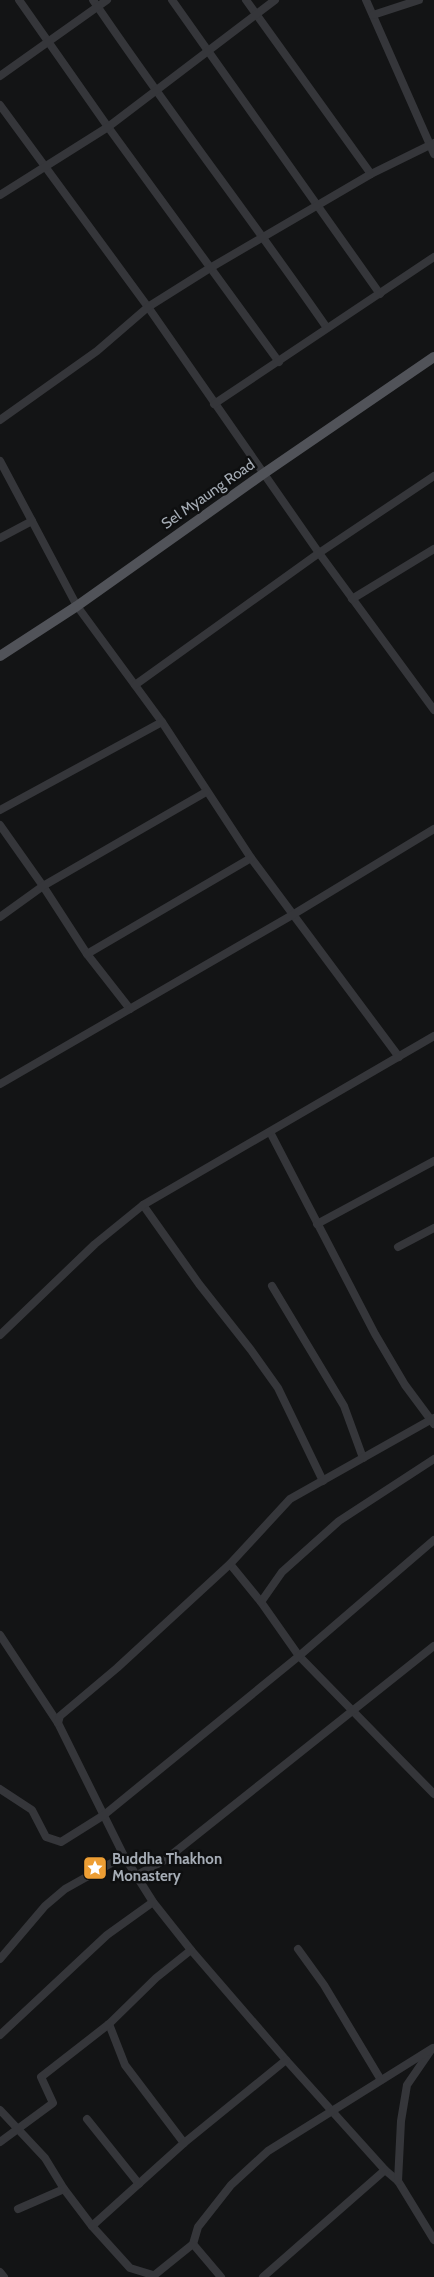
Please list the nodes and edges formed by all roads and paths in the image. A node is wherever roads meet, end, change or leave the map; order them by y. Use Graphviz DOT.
graph roads {
  1 [pos="19,0"];
  2 [pos="107,0"];
  3 [pos="172,0"];
  4 [pos="246,0"];
  5 [pos="275,0"];
  6 [pos="366,0"];
  7 [pos="419,0"];
  8 [pos="95,3"];
  9 [pos="256,14"];
  10 [pos="373,15"];
  11 [pos="48,42"];
  12 [pos="209,51"];
  13 [pos="0,76"];
  14 [pos="155,91"];
  15 [pos="0,105"];
  16 [pos="108,127"];
  17 [pos="432,144"];
  18 [pos="434,154"];
  19 [pos="46,166"];
  20 [pos="371,174"];
  21 [pos="0,195"];
  22 [pos="318,205"];
  23 [pos="264,236"];
  24 [pos="434,257"];
  25 [pos="210,268"];
  26 [pos="380,294"];
  27 [pos="148,307"];
  28 [pos="327,328"];
  29 [pos="434,357"];
  30 [pos="279,362"];
  31 [pos="214,404"];
  32 [pos="0,420"];
  33 [pos="0,461"];
  34 [pos="263,474"];
  35 [pos="434,476"];
  36 [pos="32,521"];
  37 [pos="0,538"];
  38 [pos="434,549"];
  39 [pos="319,553"];
  40 [pos="352,598"];
  41 [pos="77,606"];
  42 [pos="0,656"];
  43 [pos="135,685"];
  44 [pos="434,710"];
  45 [pos="162,722"];
  46 [pos="206,792"];
  47 [pos="0,810"];
  48 [pos="0,825"];
  49 [pos="434,829"];
  50 [pos="251,858"];
  51 [pos="44,886"];
  52 [pos="294,914"];
  53 [pos="0,917"];
  54 [pos="87,954"];
  55 [pos="130,1009"];
  56 [pos="434,1036"];
  57 [pos="399,1057"];
  58 [pos="0,1084"];
  59 [pos="270,1132"];
  60 [pos="434,1161"];
  61 [pos="143,1205"];
  62 [pos="318,1224"];
  63 [pos="434,1228"];
  64 [pos="398,1247"];
  65 [pos="272,1286"];
  66 [pos="0,1335"];
  67 [pos="433,1420"];
  68 [pos="363,1458"];
  69 [pos="434,1459"];
  70 [pos="323,1480"];
  71 [pos="434,1540"];
  72 [pos="230,1564"];
  73 [pos="260,1602"];
  74 [pos="0,1635"];
  75 [pos="434,1646"];
  76 [pos="299,1656"];
  77 [pos="352,1712"];
  78 [pos="58,1723"];
  79 [pos="0,1788"];
  80 [pos="434,1794"];
  81 [pos="104,1815"];
  82 [pos="124,1856"];
  83 [pos="137,1875"];
  84 [pos="153,1902"];
  85 [pos="298,1949"];
  86 [pos="191,1950"];
  87 [pos="0,1959"];
  88 [pos="109,2024"];
  89 [pos="0,2035"];
  90 [pos="433,2047"];
  91 [pos="286,2060"];
  92 [pos="382,2080"];
  93 [pos="0,2110"];
  94 [pos="332,2111"];
  95 [pos="87,2119"];
  96 [pos="18,2130"];
  97 [pos="0,2142"];
  98 [pos="184,2143"];
  99 [pos="385,2170"];
  100 [pos="398,2181"];
  101 [pos="139,2184"];
  102 [pos="64,2189"];
  103 [pos="18,2209"];
  104 [pos="92,2226"];
  105 [pos="434,2240"];
  106 [pos="193,2244"];
  107 [pos="0,2272"];
  108 [pos="152,2276"];
  109 [pos="4,2277"];
  110 [pos="221,2277"];
  111 [pos="262,2277"];
  1 -- 11 [label="street"];
  2 -- 8 [label="street"];
  3 -- 12 [label="street"];
  4 -- 9 [label="street"];
  5 -- 9 [label="street"];
  6 -- 10 [label="street"];
  7 -- 10 [label="street"];
  8 -- 11 [label="street"];
  8 -- 14 [label="street"];
  9 -- 12 [label="street"];
  9 -- 20 [label="street"];
  10 -- 17 [label="street"];
  11 -- 13 [label="street"];
  11 -- 16 [label="street"];
  12 -- 14 [label="street"];
  12 -- 22 [label="street"];
  14 -- 16 [label="street"];
  14 -- 23 [label="street"];
  15 -- 19 [label="street"];
  16 -- 19 [label="street"];
  16 -- 25 [label="street"];
  17 -- 18 [label="street"];
  17 -- 20 [label="street"];
  19 -- 21 [label="street"];
  19 -- 27 [label="street"];
  20 -- 22 [label="street"];
  22 -- 23 [label="street"];
  22 -- 26 [label="street"];
  23 -- 25 [label="street"];
  23 -- 28 [label="street"];
  24 -- 26 [label="street"];
  25 -- 27 [label="street"];
  25 -- 30 [label="street"];
  26 -- 28 [label="street"];
  27 -- 31 [label="street"];
  27 -- 32 [label="street"];
  28 -- 30 [label="street"];
  29 -- 34 [label="main road, Sel Myaung Road"];
  30 -- 31 [label="street"];
  31 -- 34 [label="street"];
  33 -- 36 [label="street"];
  34 -- 39 [label="street"];
  34 -- 41 [label="main road, Sel Myaung Road"];
  35 -- 39 [label="street"];
  36 -- 37 [label="street"];
  36 -- 41 [label="street"];
  38 -- 40 [label="street"];
  39 -- 40 [label="street"];
  39 -- 43 [label="street"];
  40 -- 44 [label="street"];
  41 -- 42 [label="main road, Sel Myaung Road"];
  41 -- 43 [label="street"];
  43 -- 45 [label="street"];
  45 -- 46 [label="street"];
  45 -- 47 [label="street"];
  46 -- 50 [label="street"];
  46 -- 51 [label="street"];
  48 -- 51 [label="street"];
  49 -- 52 [label="street"];
  50 -- 52 [label="street"];
  50 -- 54 [label="street"];
  51 -- 53 [label="street"];
  51 -- 54 [label="street"];
  52 -- 55 [label="street"];
  52 -- 57 [label="street"];
  54 -- 55 [label="street"];
  55 -- 58 [label="street"];
  56 -- 57 [label="street"];
  57 -- 59 [label="street"];
  59 -- 61 [label="street"];
  59 -- 62 [label="street"];
  60 -- 62 [label="street"];
  61 -- 66 [label="street"];
  61 -- 70 [label="street"];
  62 -- 67 [label="street"];
  63 -- 64 [label="street"];
  65 -- 68 [label="street"];
  67 -- 68 [label="street"];
  68 -- 70 [label="street"];
  69 -- 73 [label="street"];
  70 -- 72 [label="street"];
  71 -- 76 [label="street"];
  72 -- 73 [label="street"];
  72 -- 78 [label="street"];
  73 -- 76 [label="street"];
  74 -- 78 [label="street"];
  75 -- 77 [label="street"];
  76 -- 77 [label="street"];
  76 -- 81 [label="street"];
  77 -- 80 [label="street"];
  77 -- 83 [label="street"];
  78 -- 81 [label="street"];
  79 -- 81 [label="street"];
  81 -- 82 [label="street"];
  82 -- 83 [label="street"];
  82 -- 87 [label="street"];
  83 -- 84 [label="street"];
  84 -- 86 [label="street"];
  84 -- 89 [label="street"];
  85 -- 92 [label="street"];
  86 -- 88 [label="street"];
  86 -- 91 [label="street"];
  88 -- 96 [label="street"];
  88 -- 98 [label="street"];
  90 -- 92 [label="street"];
  90 -- 100 [label="street"];
  91 -- 94 [label="street"];
  91 -- 98 [label="street"];
  92 -- 94 [label="street"];
  93 -- 96 [label="street"];
  94 -- 99 [label="street"];
  94 -- 106 [label="street"];
  95 -- 101 [label="street"];
  96 -- 97 [label="street"];
  96 -- 102 [label="street"];
  98 -- 101 [label="street"];
  99 -- 100 [label="street"];
  99 -- 111 [label="street"];
  100 -- 105 [label="street"];
  101 -- 104 [label="street"];
  102 -- 103 [label="street"];
  102 -- 104 [label="street"];
  104 -- 108 [label="street"];
  106 -- 108 [label="street"];
  106 -- 110 [label="street"];
  107 -- 109 [label="street"];
}
